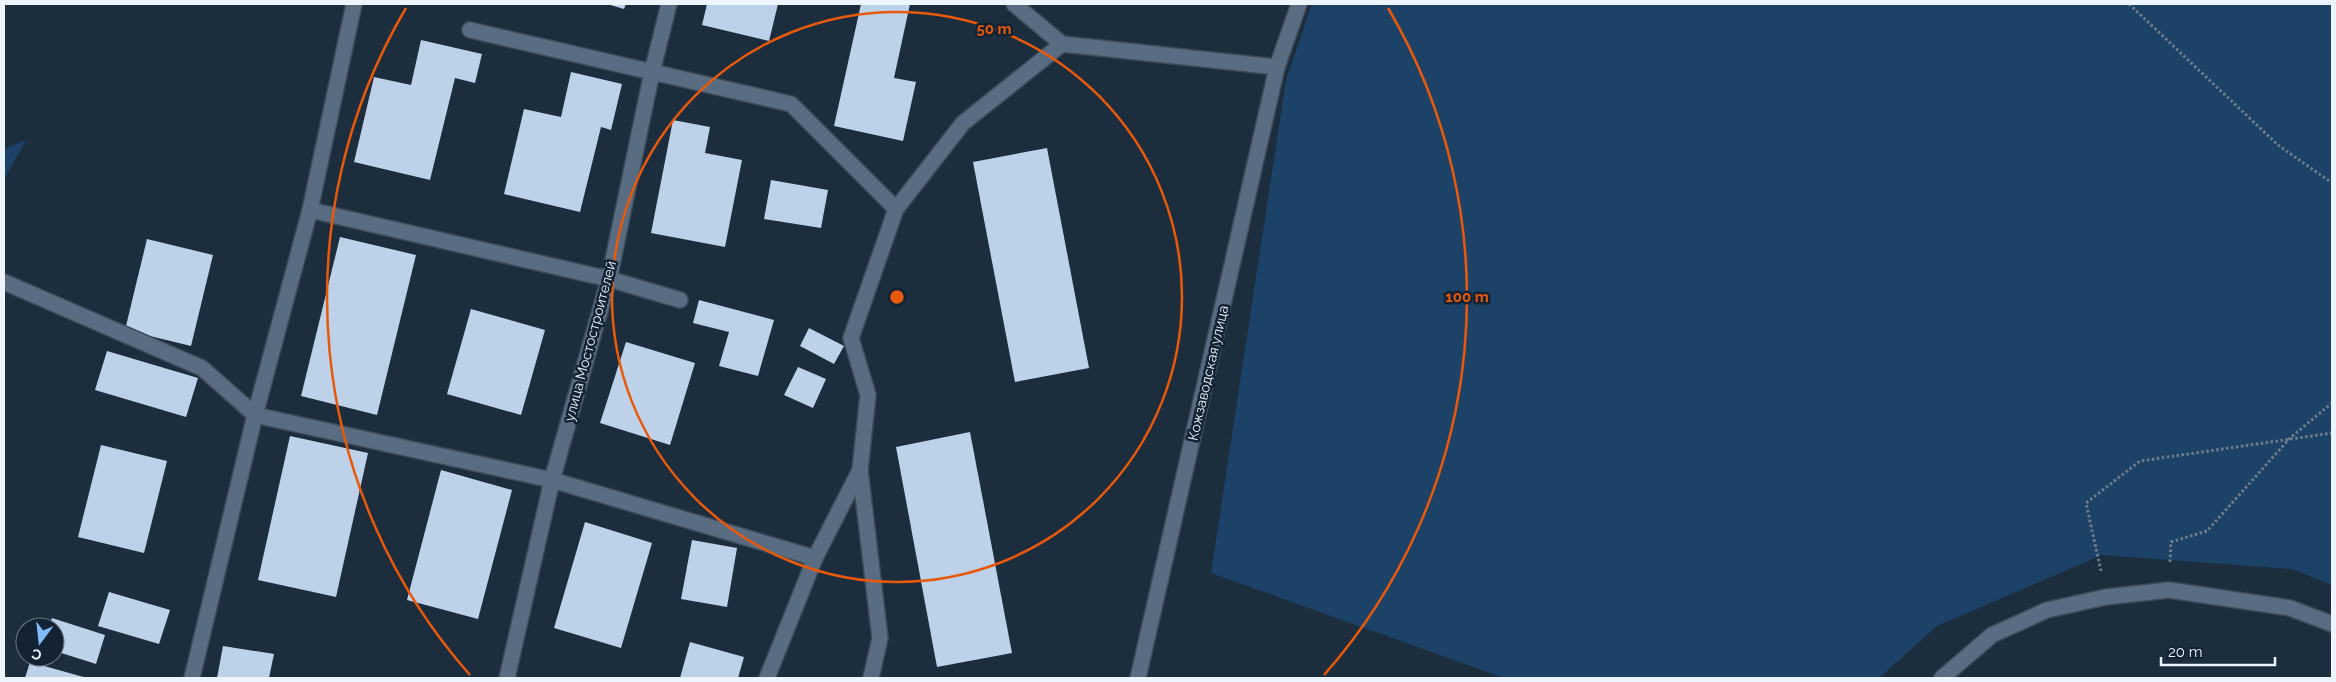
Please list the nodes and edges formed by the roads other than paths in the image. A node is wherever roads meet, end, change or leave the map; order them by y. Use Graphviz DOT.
graph roads {
  1 [pos="354,4"];
  2 [pos="669,4"];
  3 [pos="1014,4"];
  4 [pos="1300,4"];
  5 [pos="470,30"];
  6 [pos="1062,44"];
  7 [pos="1277,67"];
  8 [pos="652,72"];
  9 [pos="896,209"];
  10 [pos="310,210"];
  11 [pos="609,279"];
  12 [pos="4,282"];
  13 [pos="680,300"];
  14 [pos="255,415"];
  15 [pos="860,470"];
  16 [pos="552,480"];
  17 [pos="815,558"];
  18 [pos="2332,624"];
  19 [pos="192,678"];
  20 [pos="507,678"];
  21 [pos="767,678"];
  22 [pos="871,678"];
  23 [pos="1138,678"];
  24 [pos="1942,678"];
  1 -- 10 [label="street"];
  2 -- 8 [label="street, улица Мостостроителей"];
  3 -- 6 [label="street"];
  4 -- 7 [label="street, Кожзаводская улица"];
  5 -- 8 [label="street"];
  6 -- 7 [label="street"];
  6 -- 9 [label="street"];
  7 -- 23 [label="street, Кожзаводская улица"];
  8 -- 9 [label="street"];
  8 -- 11 [label="street, улица Мостостроителей"];
  9 -- 15 [label="street"];
  10 -- 11 [label="street"];
  10 -- 14 [label="street"];
  11 -- 13 [label="street"];
  11 -- 16 [label="street, улица Мостостроителей"];
  12 -- 14 [label="street"];
  14 -- 16 [label="street"];
  14 -- 19 [label="street"];
  15 -- 17 [label="street"];
  15 -- 22 [label="street"];
  16 -- 17 [label="street"];
  16 -- 20 [label="street, улица Мостостроителей"];
  17 -- 21 [label="street"];
  18 -- 24 [label="street"];
}
